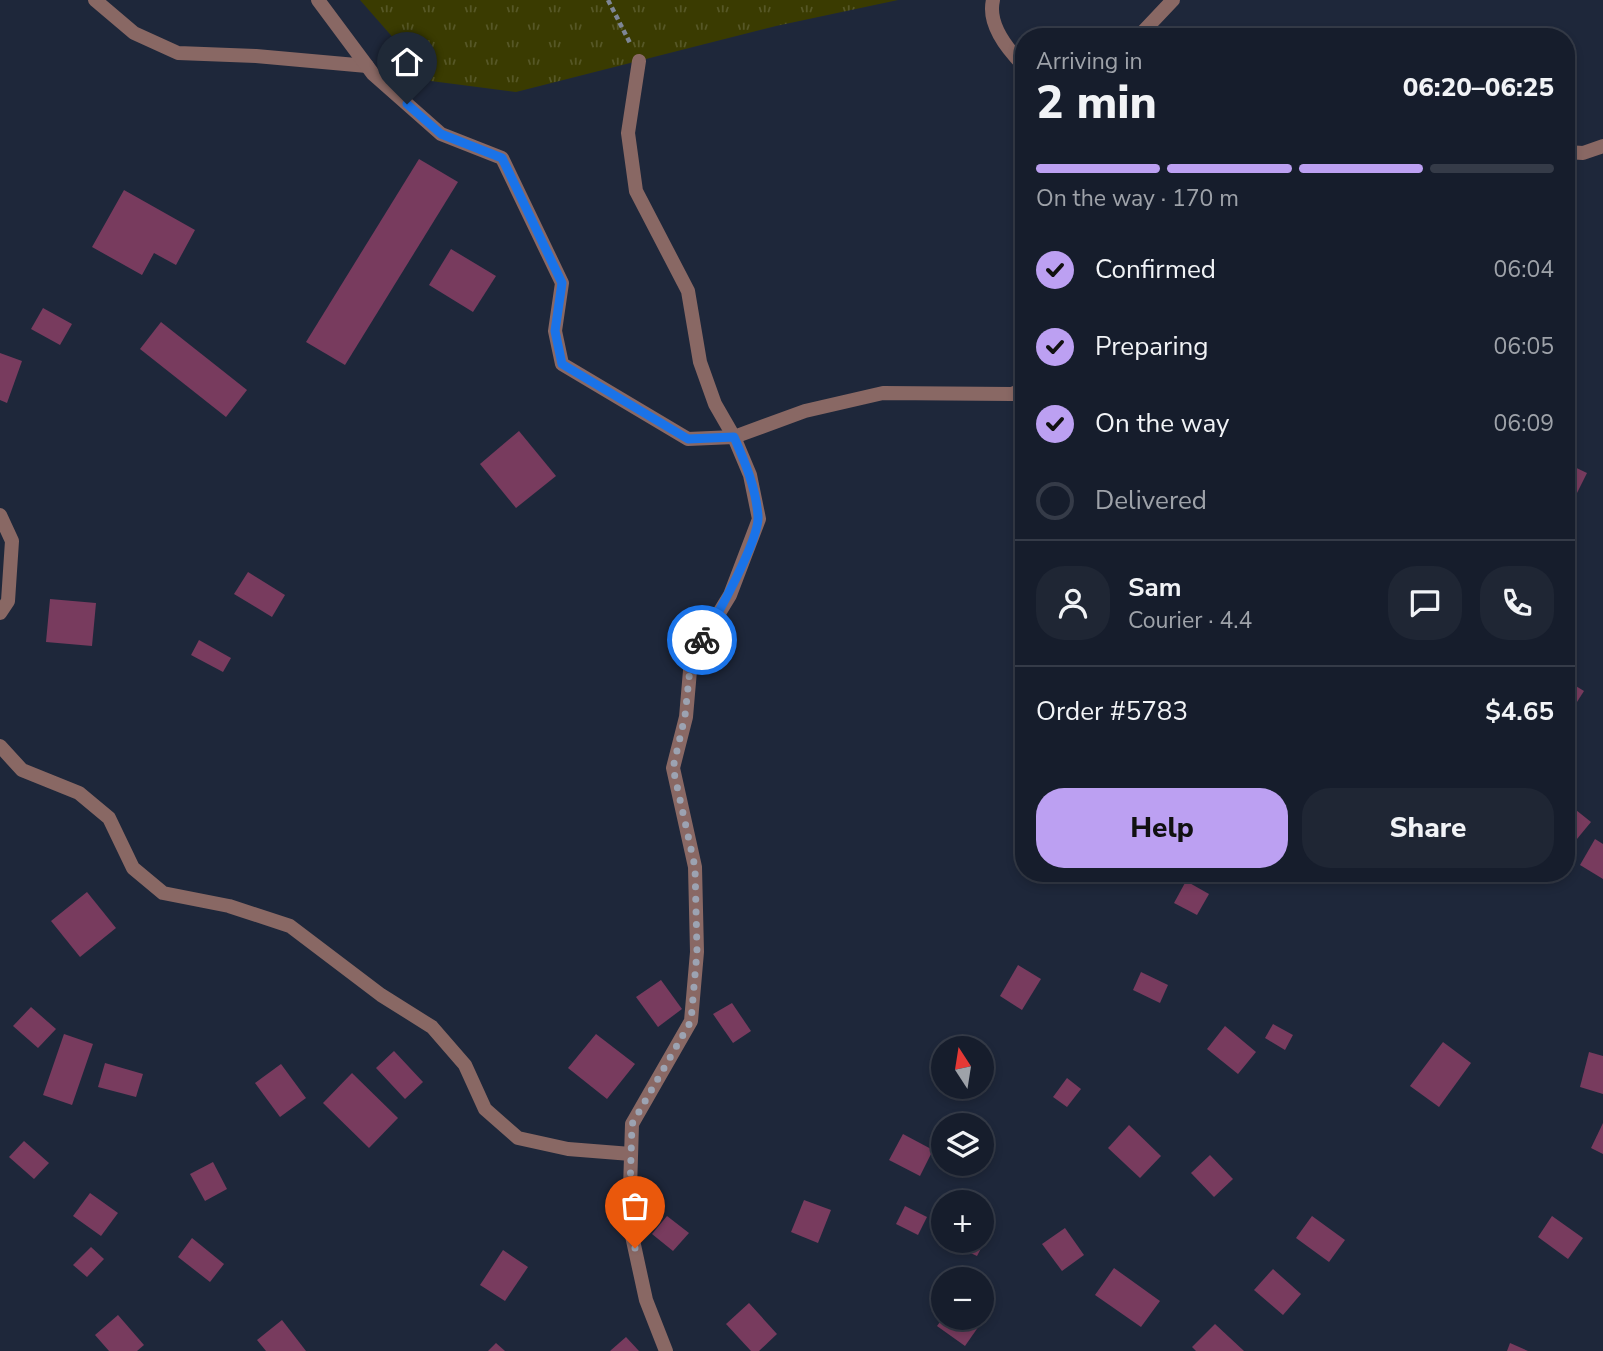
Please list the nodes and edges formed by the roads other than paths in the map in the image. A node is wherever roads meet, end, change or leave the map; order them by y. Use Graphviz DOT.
graph roads {
  1 [pos="95,0"];
  2 [pos="318,0"];
  3 [pos="993,0"];
  4 [pos="1173,0"];
  5 [pos="1147,28"];
  6 [pos="1015,57"];
  7 [pos="639,61"];
  8 [pos="367,66"];
  9 [pos="1603,146"];
  10 [pos="1575,153"];
  11 [pos="1015,392"];
  12 [pos="734,437"];
  13 [pos="0,514"];
  14 [pos="0,613"];
  15 [pos="0,746"];
  16 [pos="631,1154"];
  17 [pos="666,1351"];
  1 -- 8 [label="street"];
  2 -- 8 [label="street"];
  3 -- 6 [label="street"];
  4 -- 5 [label="street"];
  7 -- 12 [label="street"];
  8 -- 12 [label="street"];
  9 -- 10 [label="street"];
  11 -- 12 [label="street"];
  12 -- 16 [label="street"];
  13 -- 14 [label="street"];
  15 -- 16 [label="street"];
  16 -- 17 [label="street"];
}
